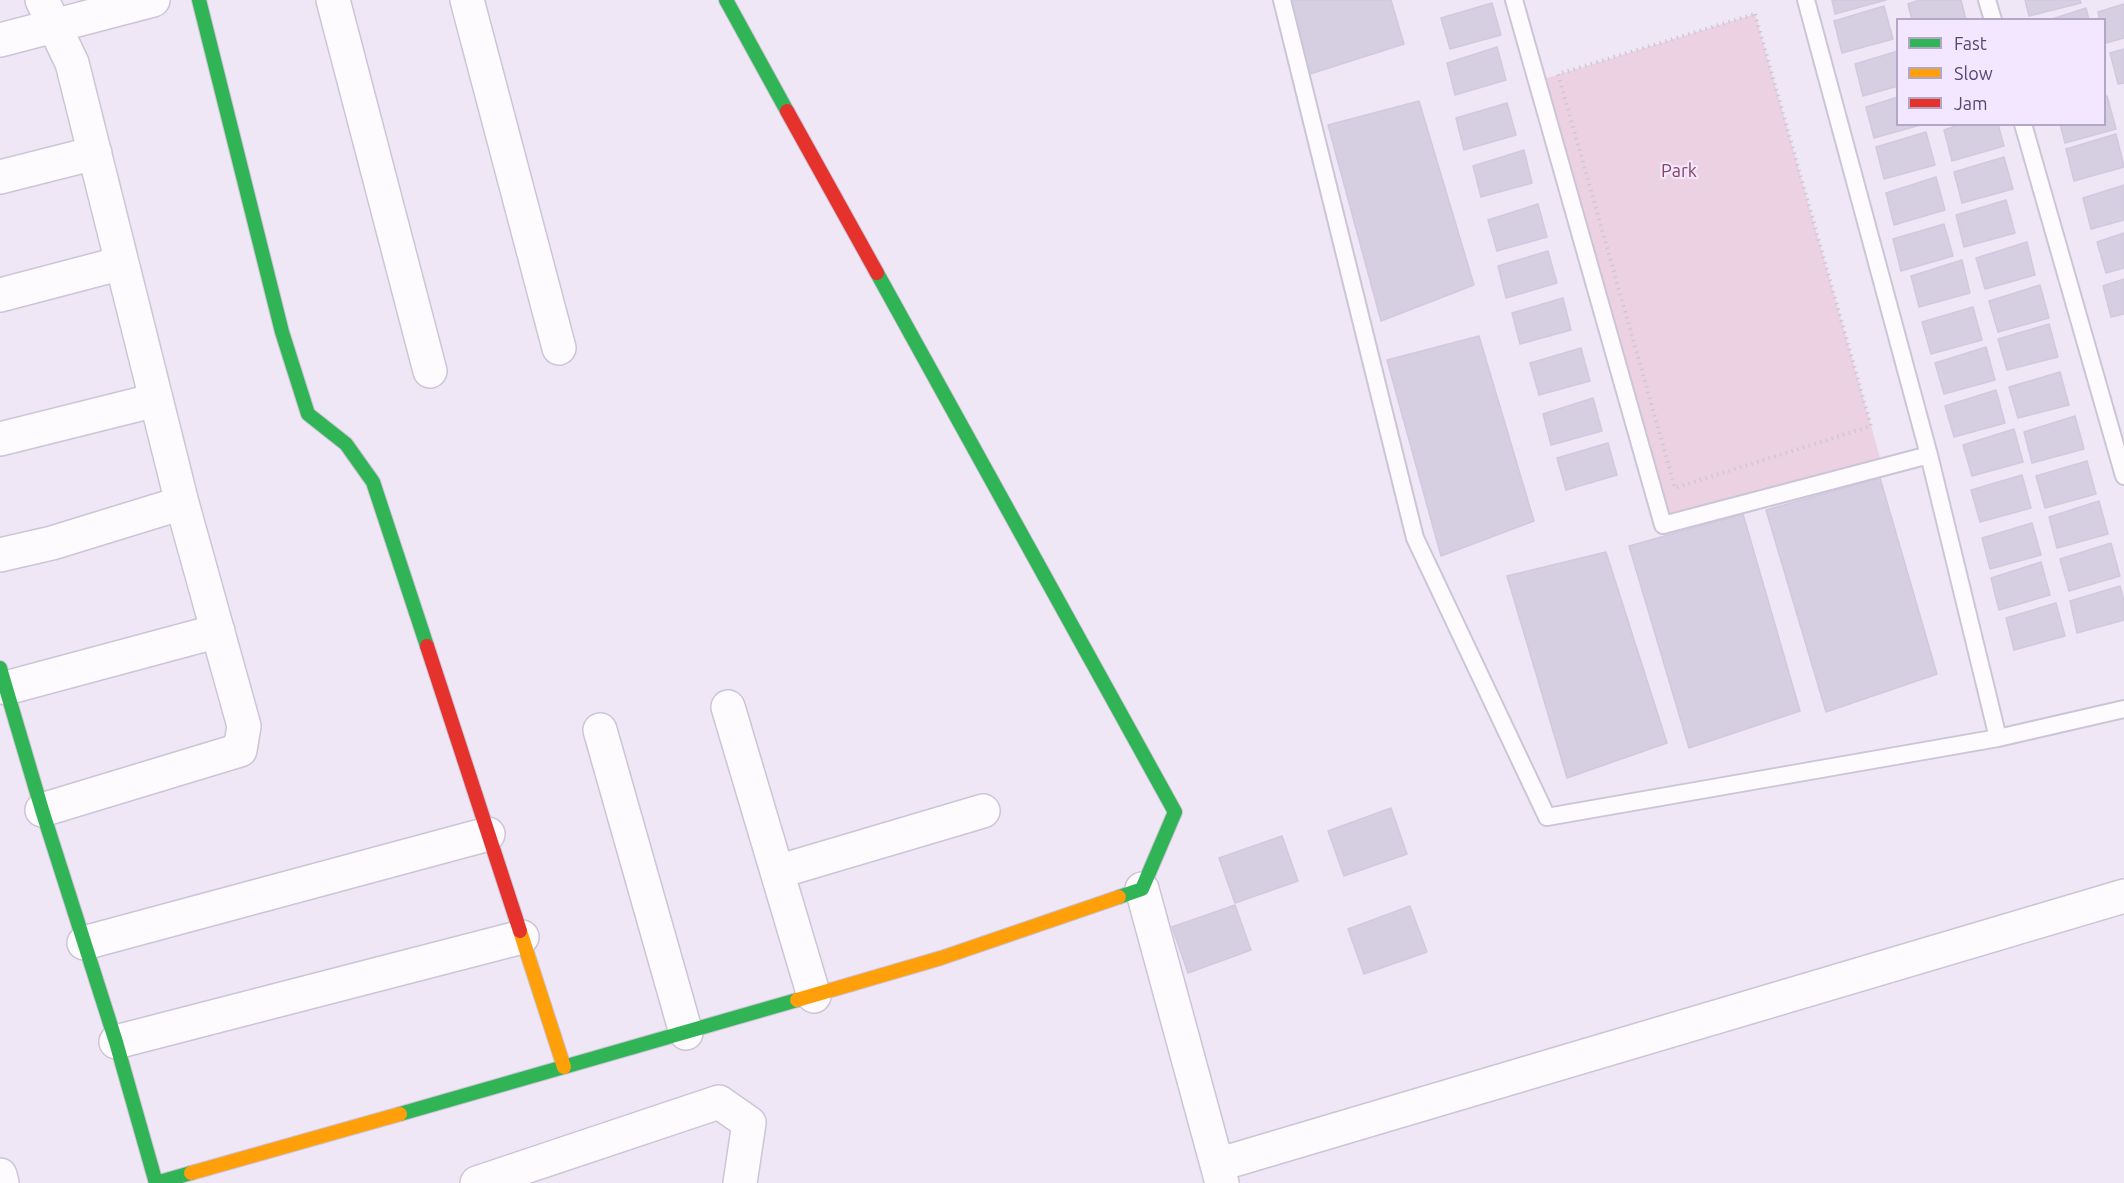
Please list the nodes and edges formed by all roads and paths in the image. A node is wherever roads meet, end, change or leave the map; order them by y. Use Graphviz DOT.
graph roads {
  1 [pos="153,0"];
  2 [pos="199,0"];
  3 [pos="333,0"];
  4 [pos="467,0"];
  5 [pos="726,0"];
  6 [pos="1282,0"];
  7 [pos="1514,0"];
  8 [pos="1806,0"];
  9 [pos="1988,0"];
  10 [pos="47,12"];
  11 [pos="1992,18"];
  12 [pos="0,40"];
  13 [pos="1558,74"];
  14 [pos="2024,126"];
  15 [pos="94,153"];
  16 [pos="0,177"];
  17 [pos="122,263"];
  18 [pos="0,296"];
  19 [pos="559,348"];
  20 [pos="430,371"];
  21 [pos="156,400"];
  22 [pos="0,439"];
  23 [pos="1929,455"];
  24 [pos="2124,476"];
  25 [pos="182,503"];
  26 [pos="0,555"];
  27 [pos="218,631"];
  28 [pos="3,678"];
  29 [pos="728,707"];
  30 [pos="2124,710"];
  31 [pos="600,730"];
  32 [pos="1998,738"];
  33 [pos="42,810"];
  34 [pos="983,811"];
  35 [pos="488,834"];
  36 [pos="777,872"];
  37 [pos="1142,889"];
  38 [pos="2124,896"];
  39 [pos="522,938"];
  40 [pos="84,943"];
  41 [pos="814,996"];
  42 [pos="686,1033"];
  43 [pos="116,1042"];
  44 [pos="564,1067"];
  45 [pos="1219,1174"];
  46 [pos="0,1175"];
  47 [pos="2,1183"];
  48 [pos="477,1183"];
  49 [pos="740,1183"];
  1 -- 10 [label="street"];
  2 -- 35 [label="street"];
  3 -- 20 [label="street"];
  4 -- 19 [label="street"];
  5 -- 37 [label="street"];
  6 -- 32 [label="lane"];
  7 -- 23 [label="lane"];
  8 -- 23 [label="lane"];
  9 -- 11 [label="lane"];
  10 -- 12 [label="street"];
  10 -- 15 [label="street"];
  13 -- 13 [label="path"];
  14 -- 24 [label="lane"];
  15 -- 16 [label="street"];
  15 -- 17 [label="street"];
  17 -- 18 [label="street"];
  17 -- 21 [label="street"];
  21 -- 22 [label="street"];
  21 -- 25 [label="street"];
  23 -- 32 [label="lane"];
  25 -- 26 [label="street"];
  25 -- 27 [label="street"];
  27 -- 28 [label="street"];
  27 -- 33 [label="street"];
  28 -- 33 [label="street"];
  29 -- 36 [label="street"];
  30 -- 32 [label="lane"];
  31 -- 42 [label="street"];
  33 -- 40 [label="street"];
  34 -- 36 [label="street"];
  35 -- 39 [label="street"];
  35 -- 40 [label="street"];
  36 -- 41 [label="street"];
  37 -- 41 [label="street"];
  37 -- 45 [label="street"];
  38 -- 45 [label="street"];
  39 -- 43 [label="street"];
  39 -- 44 [label="street"];
  40 -- 43 [label="street"];
  41 -- 42 [label="street"];
  42 -- 44 [label="street"];
  43 -- 44 [label="street"];
  46 -- 47 [label="street"];
  48 -- 49 [label="street"];
}
